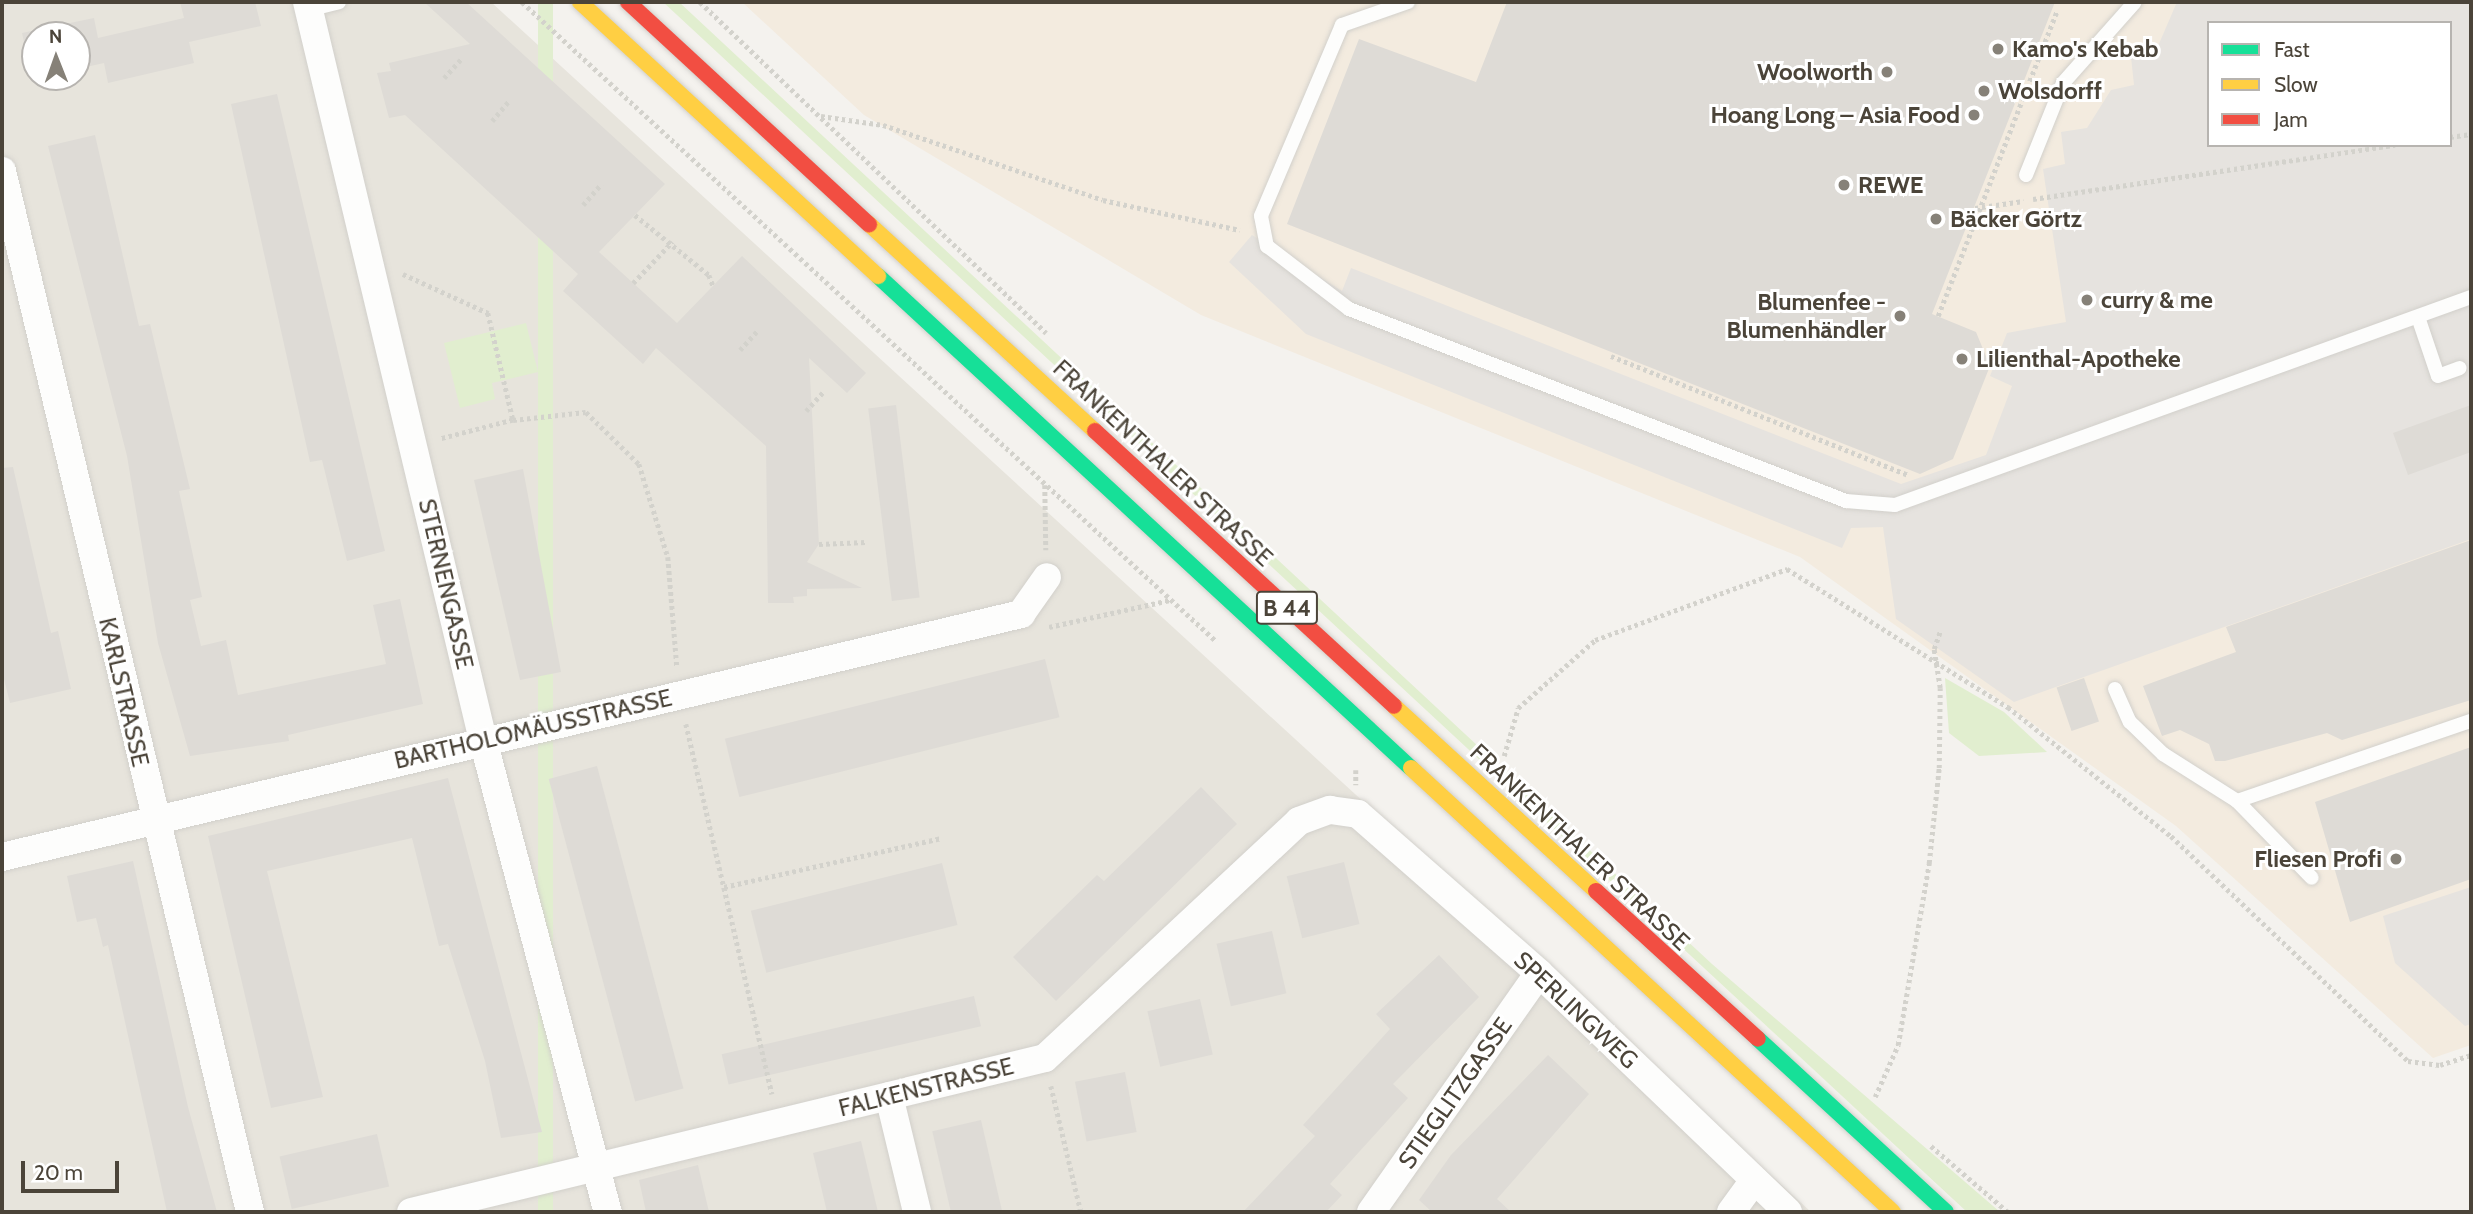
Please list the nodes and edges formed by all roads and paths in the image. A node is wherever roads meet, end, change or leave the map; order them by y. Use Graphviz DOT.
graph roads {
  1 [pos="338,2"];
  2 [pos="580,2"];
  3 [pos="628,2"];
  4 [pos="700,2"];
  5 [pos="1408,2"];
  6 [pos="2135,2"];
  7 [pos="308,6"];
  8 [pos="2057,11"];
  9 [pos="462,58"];
  10 [pos="444,78"];
  11 [pos="509,101"];
  12 [pos="821,116"];
  13 [pos="492,121"];
  14 [pos="2471,134"];
  15 [pos="2452,137"];
  16 [pos="2382,147"];
  17 [pos="2,171"];
  18 [pos="2026,175"];
  19 [pos="601,184"];
  20 [pos="583,205"];
  21 [pos="1978,208"];
  22 [pos="635,215"];
  23 [pos="1261,236"];
  24 [pos="672,242"];
  25 [pos="371,271"];
  26 [pos="633,283"];
  27 [pos="714,288"];
  28 [pos="2471,297"];
  29 [pos="1938,316"];
  30 [pos="2418,317"];
  31 [pos="758,330"];
  32 [pos="1049,336"];
  33 [pos="740,350"];
  34 [pos="1611,356"];
  35 [pos="2460,368"];
  36 [pos="824,391"];
  37 [pos="806,411"];
  38 [pos="513,420"];
  39 [pos="412,446"];
  40 [pos="1045,484"];
  41 [pos="1919,497"];
  42 [pos="866,542"];
  43 [pos="819,544"];
  44 [pos="1047,577"];
  45 [pos="1171,599"];
  46 [pos="1038,630"];
  47 [pos="1940,632"];
  48 [pos="1936,663"];
  49 [pos="2115,689"];
  50 [pos="679,694"];
  51 [pos="2471,721"];
  52 [pos="483,740"];
  53 [pos="1494,746"];
  54 [pos="2237,801"];
  55 [pos="1358,814"];
  56 [pos="153,817"];
  57 [pos="942,838"];
  58 [pos="2,857"];
  59 [pos="2312,878"];
  60 [pos="724,887"];
  61 [pos="1539,973"];
  62 [pos="2471,1055"];
  63 [pos="1045,1058"];
  64 [pos="889,1096"];
  65 [pos="1875,1097"];
  66 [pos="778,1122"];
  67 [pos="597,1163"];
  68 [pos="1754,1180"];
  69 [pos="250,1212"];
  70 [pos="411,1212"];
  71 [pos="608,1212"];
  72 [pos="916,1212"];
  73 [pos="1080,1212"];
  74 [pos="1371,1212"];
  75 [pos="1731,1212"];
  76 [pos="1788,1212"];
  77 [pos="1893,1212"];
  78 [pos="1946,1212"];
  1 -- 7 [label="lane"];
  2 -- 77 [label="main road, B 44"];
  3 -- 78 [label="main road, FRANKENTHALER STRASSE / B 44"];
  4 -- 12 [label="path"];
  5 -- 23 [label="lane"];
  6 -- 18 [label="lane"];
  7 -- 25 [label="street, STERNENGASSE"];
  8 -- 21 [label="path"];
  9 -- 10 [label="path"];
  11 -- 13 [label="path"];
  12 -- 23 [label="path"];
  12 -- 32 [label="path"];
  14 -- 15 [label="path"];
  16 -- 21 [label="path"];
  17 -- 56 [label="street, KARLSTRASSE"];
  19 -- 20 [label="path"];
  21 -- 29 [label="path"];
  22 -- 24 [label="path"];
  23 -- 41 [label="lane"];
  24 -- 26 [label="path"];
  24 -- 27 [label="path"];
  25 -- 38 [label="path"];
  25 -- 39 [label="street, STERNENGASSE"];
  28 -- 30 [label="lane"];
  30 -- 35 [label="lane"];
  30 -- 41 [label="lane"];
  31 -- 33 [label="path"];
  34 -- 41 [label="path"];
  36 -- 37 [label="path"];
  38 -- 39 [label="path"];
  38 -- 50 [label="path"];
  39 -- 52 [label="street, STERNENGASSE"];
  40 -- 44 [label="path"];
  42 -- 43 [label="path"];
  44 -- 50 [label="street, BARTHOLOMÄUSSTRASSE"];
  45 -- 46 [label="path"];
  47 -- 48 [label="path"];
  48 -- 53 [label="path"];
  48 -- 62 [label="path"];
  48 -- 65 [label="path"];
  49 -- 54 [label="lane"];
  50 -- 52 [label="street, BARTHOLOMÄUSSTRASSE"];
  50 -- 60 [label="path"];
  51 -- 54 [label="lane"];
  52 -- 56 [label="street, BARTHOLOMÄUSSTRASSE"];
  52 -- 67 [label="street, STERNENGASSE"];
  54 -- 59 [label="lane"];
  55 -- 61 [label="street, SPERLINGWEG"];
  55 -- 63 [label="street, FALKENSTRASSE"];
  56 -- 58 [label="street, BARTHOLOMÄUSSTRASSE"];
  56 -- 69 [label="street, KARLSTRASSE"];
  57 -- 60 [label="path"];
  60 -- 66 [label="path"];
  61 -- 68 [label="street, SPERLINGWEG"];
  61 -- 74 [label="street, STIEGLITZGASSE"];
  63 -- 64 [label="street, FALKENSTRASSE"];
  63 -- 73 [label="path"];
  64 -- 66 [label="street, FALKENSTRASSE"];
  64 -- 72 [label="street"];
  66 -- 67 [label="street, FALKENSTRASSE"];
  67 -- 70 [label="street, FALKENSTRASSE"];
  67 -- 71 [label="street, STERNENGASSE"];
  68 -- 75 [label="street"];
  68 -- 76 [label="street, SPERLINGWEG"];
}
